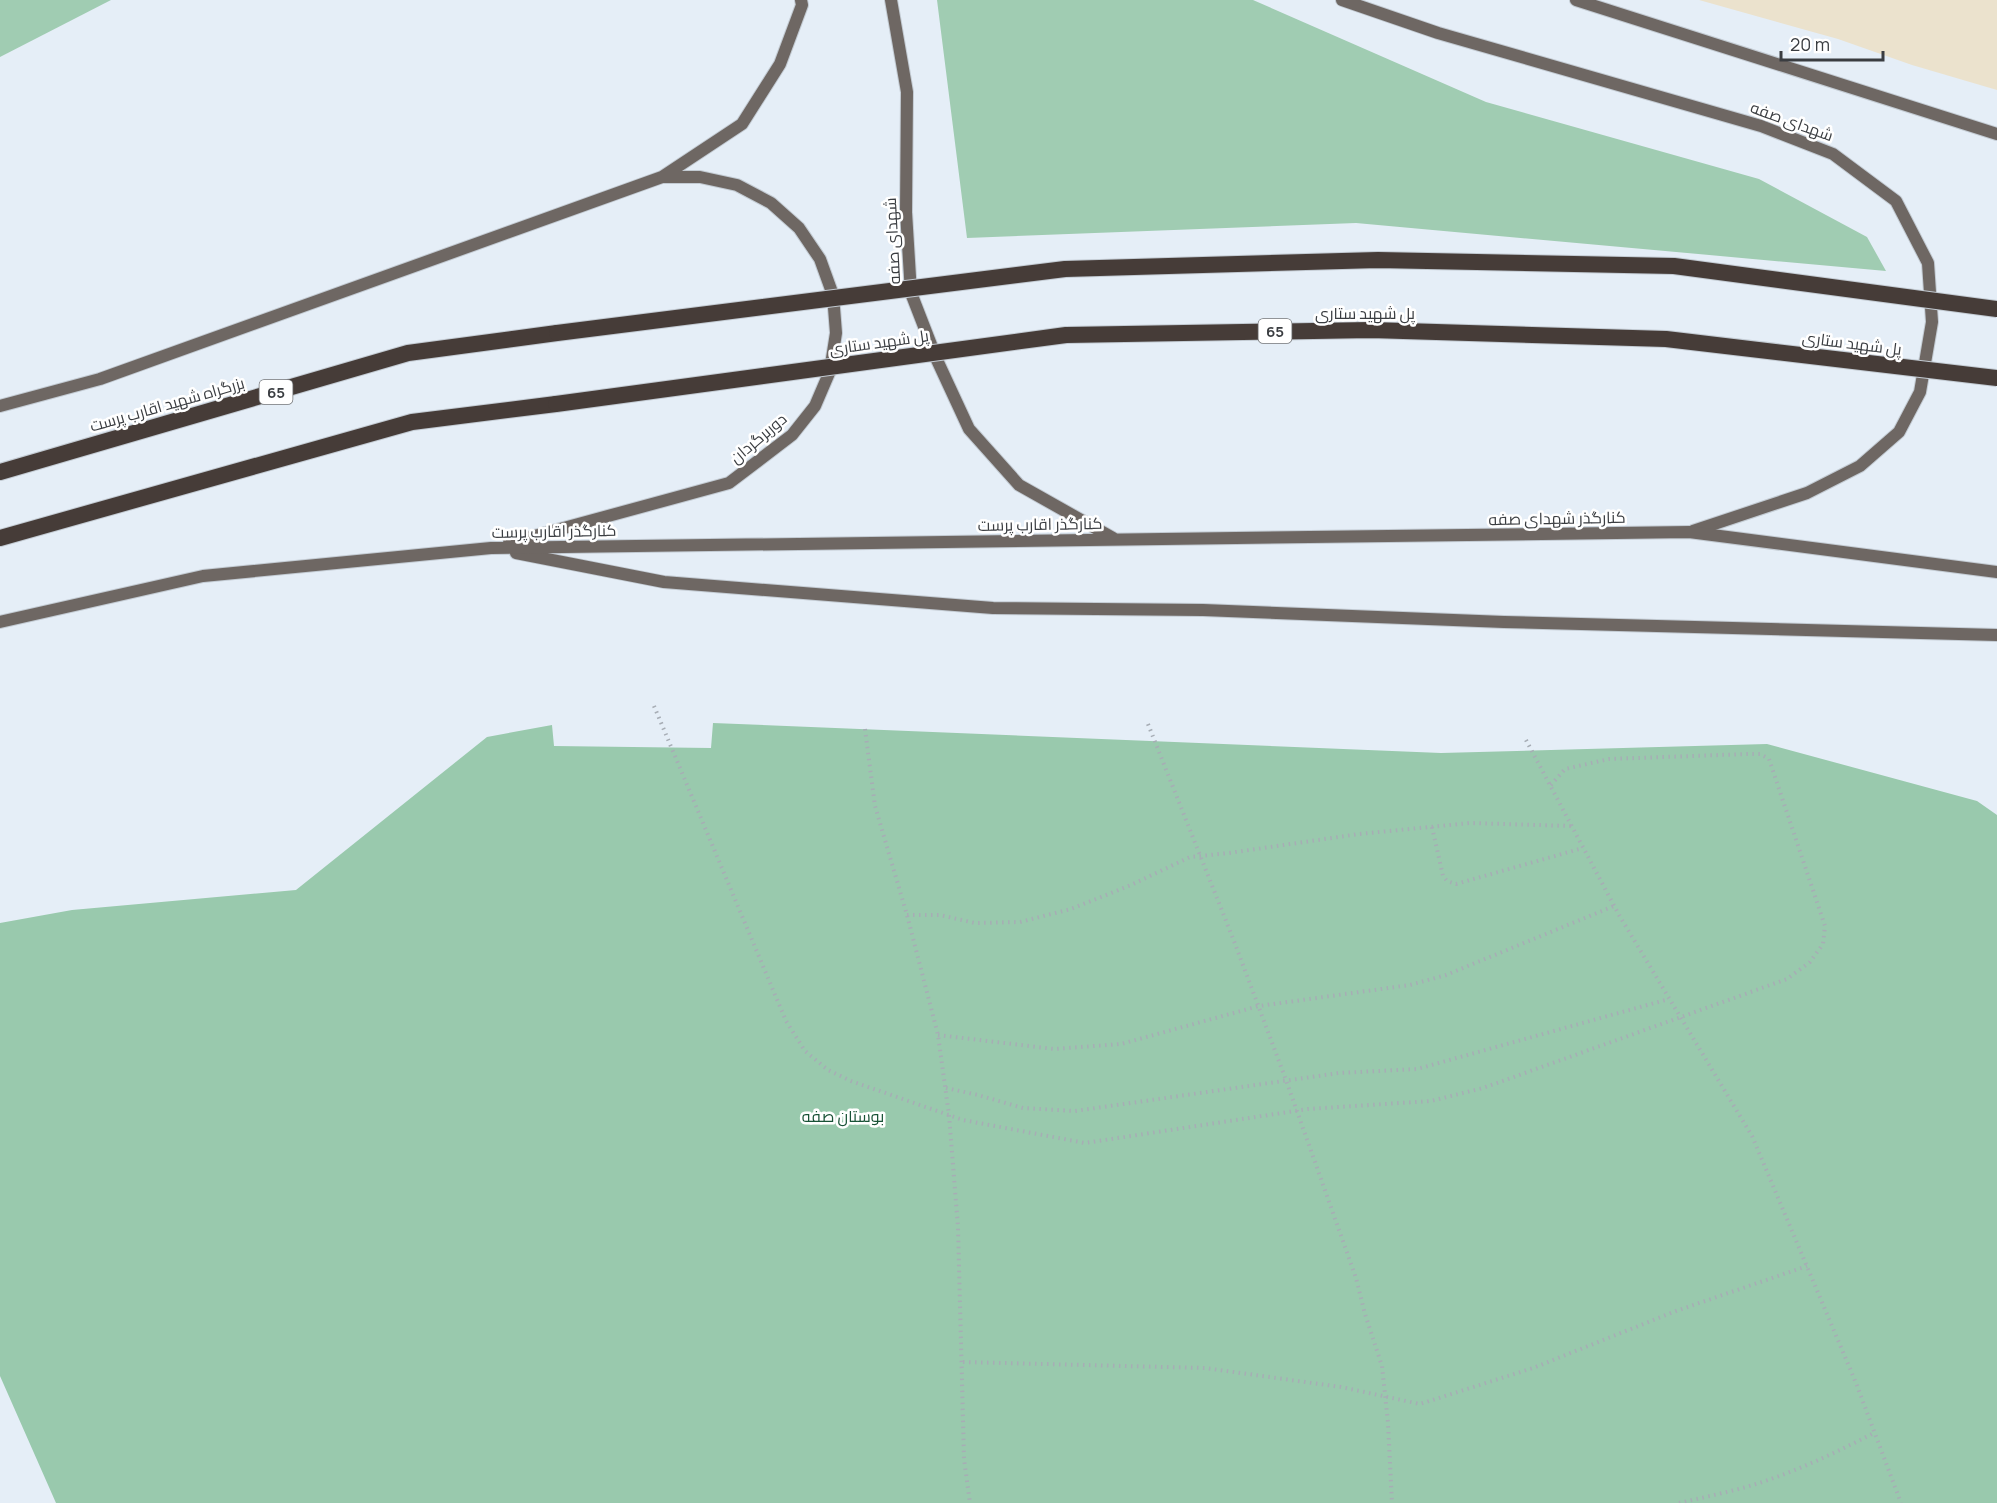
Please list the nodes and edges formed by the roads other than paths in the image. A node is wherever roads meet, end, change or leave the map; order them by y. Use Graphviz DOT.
graph roads {
  1 [pos="801,0"];
  2 [pos="891,0"];
  3 [pos="1342,0"];
  4 [pos="1576,0"];
  5 [pos="1997,134"];
  6 [pos="662,177"];
  7 [pos="1997,309"];
  8 [pos="1997,378"];
  9 [pos="0,406"];
  10 [pos="0,472"];
  11 [pos="1689,532"];
  12 [pos="0,538"];
  13 [pos="1115,540"];
  14 [pos="491,548"];
  15 [pos="1997,572"];
  16 [pos="0,622"];
  17 [pos="1997,635"];
  1 -- 6 [label="main road"];
  2 -- 13 [label="main road, شهدای صفه"];
  3 -- 11 [label="main road, شهدای صفه"];
  4 -- 5 [label="main road"];
  6 -- 9 [label="main road"];
  6 -- 14 [label="main road, دوربرگردان"];
  7 -- 10 [label="highway, بزرگراه شهید اقارب پرست / 65, bridge"];
  8 -- 12 [label="highway, پل شهید ستاری / 65, bridge"];
  11 -- 13 [label="main road, کنارگذر شهدای صفه"];
  11 -- 15 [label="main road, کنارگذر شهدای صفه"];
  13 -- 14 [label="main road, کنارگذر اقارب پرست"];
  14 -- 16 [label="main road, کنارگذر اقارب پرست"];
  14 -- 17 [label="main road"];
}
